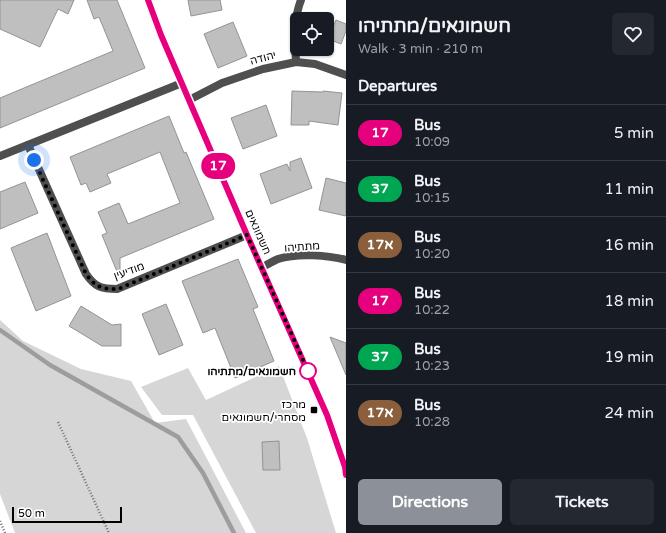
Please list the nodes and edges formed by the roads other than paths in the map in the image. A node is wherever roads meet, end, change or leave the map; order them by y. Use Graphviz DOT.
graph roads {
  1 [pos="148,0"];
  2 [pos="301,0"];
  3 [pos="296,62"];
  4 [pos="346,75"];
  5 [pos="182,83"];
  6 [pos="189,100"];
  7 [pos="28,145"];
  8 [pos="0,156"];
  9 [pos="247,235"];
  10 [pos="346,260"];
  11 [pos="262,268"];
  12 [pos="346,475"];
  1 -- 5 [label="street, חשמונאים"];
  2 -- 3 [label="street"];
  3 -- 4 [label="street, יהודה"];
  3 -- 6 [label="street, יהודה"];
  5 -- 6 [label="street, חשמונאים"];
  5 -- 7 [label="street"];
  6 -- 9 [label="street, חשמונאים"];
  7 -- 8 [label="street"];
  7 -- 9 [label="street, מודיעין"];
  9 -- 11 [label="street, חשמונאים"];
  10 -- 11 [label="street, מתתיהו"];
  11 -- 12 [label="street, חשמונאים"];
}
